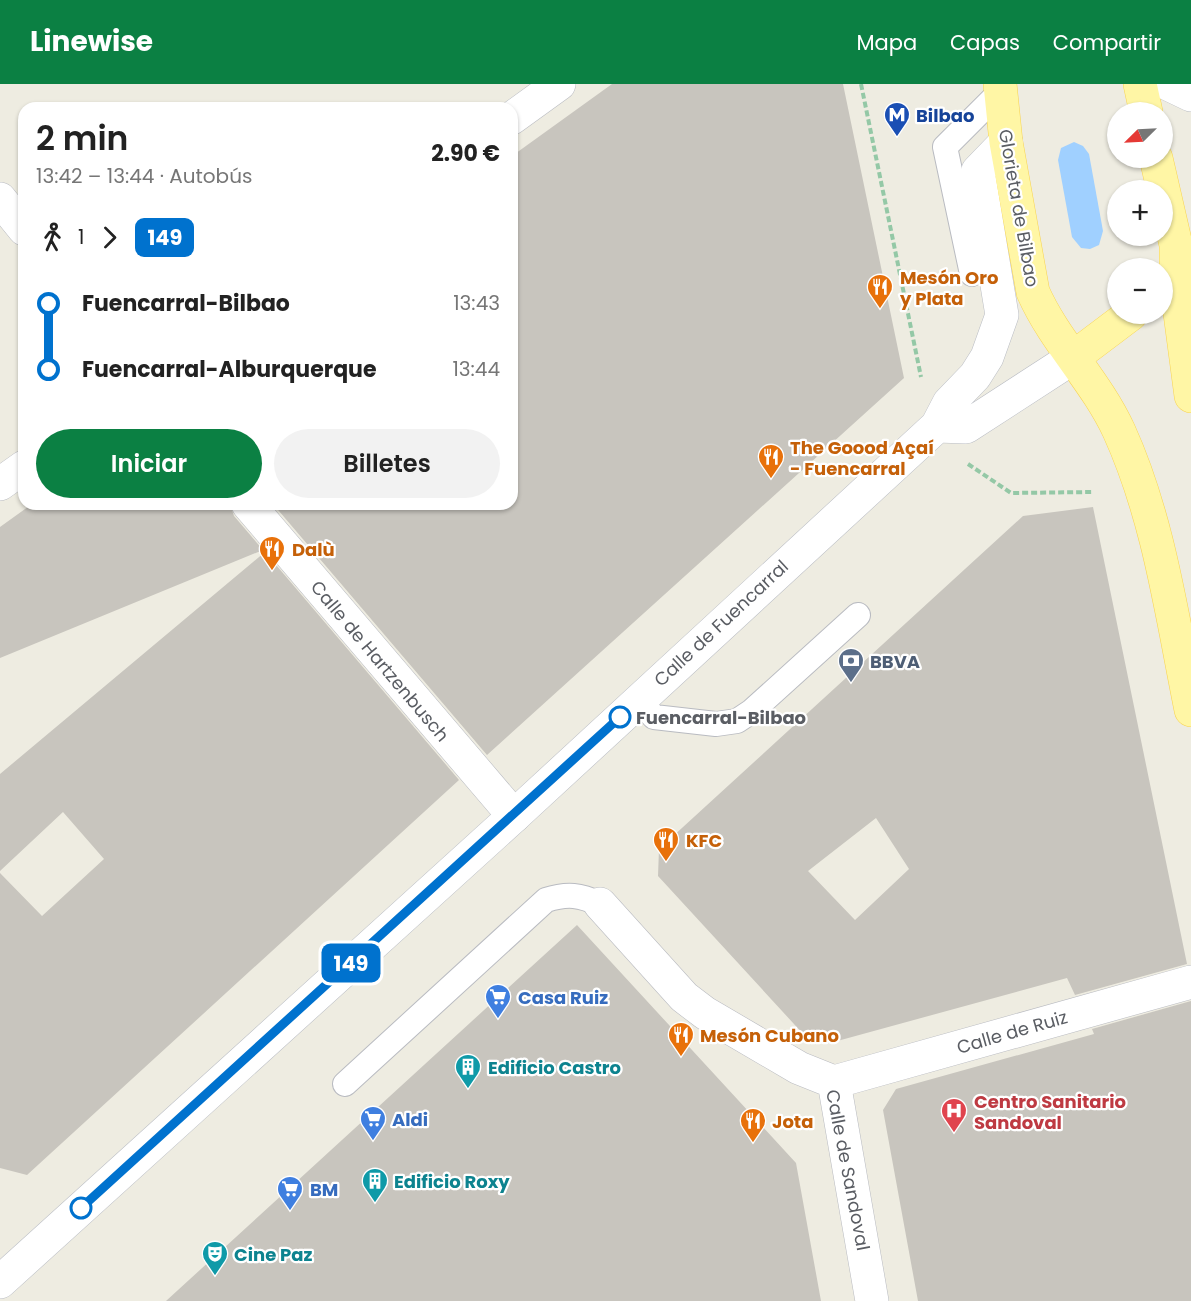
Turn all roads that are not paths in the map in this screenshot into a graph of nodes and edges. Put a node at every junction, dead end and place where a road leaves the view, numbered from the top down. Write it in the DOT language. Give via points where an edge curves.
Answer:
graph roads {
  1 [pos="559,84"];
  2 [pos="1140,84"];
  3 [pos="1000,89"];
  4 [pos="1144,102"];
  5 [pos="518,114"];
  6 [pos="1005,142"];
  7 [pos="1158,168"];
  8 [pos="0,200"];
  9 [pos="18,222"];
  10 [pos="972,274"];
  11 [pos="1176,282"];
  12 [pos="1118,324"];
  13 [pos="1074,357"];
  14 [pos="1191,396"];
  15 [pos="937,426"];
  16 [pos="18,471"];
  17 [pos="0,484"];
  18 [pos="253,510"];
  19 [pos="858,615"];
  20 [pos="639,700"];
  21 [pos="1191,710"];
  22 [pos="513,816"];
  23 [pos="600,904"];
  24 [pos="1191,982"];
  25 [pos="834,1082"];
  26 [pos="345,1084"];
  27 [pos="0,1282"];
  28 [pos="872,1301"];
  1 -- 5 [label="street"];
  2 -- 4 [label="main road"];
  3 -- 6 [label="main road, Glorieta de Bilbao"];
  3 -- 10 [label="lane" via="945,147"];
  6 -- 13 [label="main road, Glorieta de Bilbao" via="1033,292 1042,313"];
  6 -- 15 [label="street, Calle de Fuencarral" via="978,171 1002,315 987,357 949,403"];
  7 -- 11 [label="main road" via="1176,245"];
  8 -- 9 [label="street"];
  11 -- 14 [label="main road"];
  12 -- 13 [label="main road"];
  13 -- 15 [label="street" via="966,427"];
  13 -- 21 [label="main road, Glorieta de Bilbao" via="1119,431 1150,510"];
  15 -- 20 [label="street, Calle de Fuencarral"];
  16 -- 17 [label="street"];
  18 -- 22 [label="street, Calle de Hartzenbusch"];
  19 -- 20 [label="lane" via="737,721 716,724 654,717"];
  20 -- 22 [label="street, Calle de Fuencarral"];
  22 -- 27 [label="street, Calle de Fuencarral"];
  23 -- 25 [label="street, Calle de Sandoval" via="684,997 705,1013 799,1068"];
  23 -- 26 [label="lane" via="578,894 546,900"];
  24 -- 25 [label="street, Calle de Ruiz"];
  25 -- 28 [label="street, Calle de Sandoval"];
}
